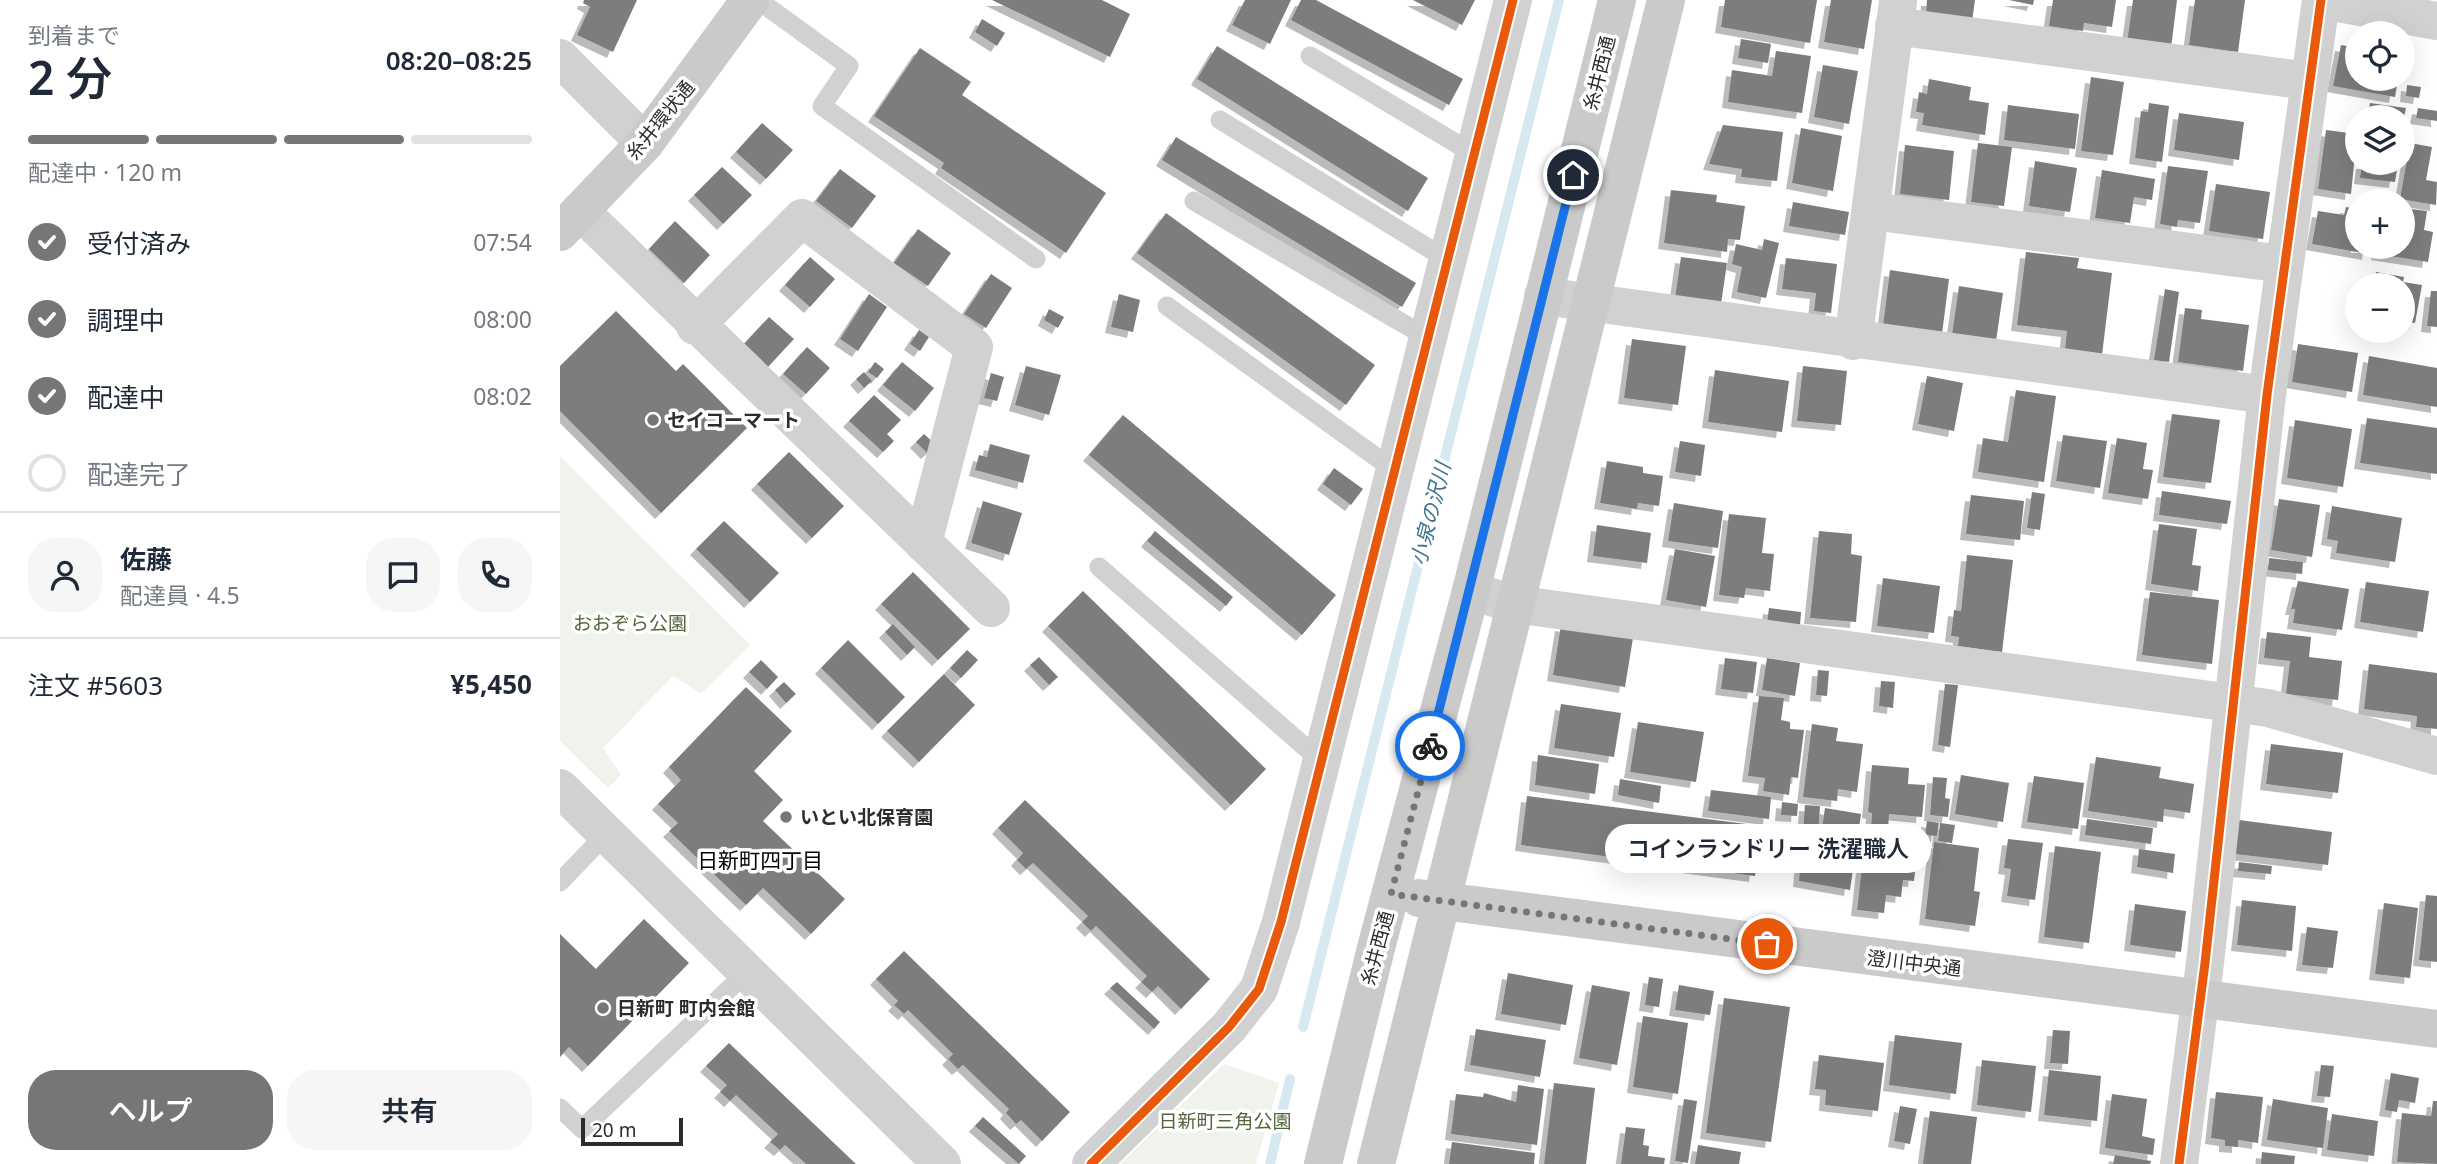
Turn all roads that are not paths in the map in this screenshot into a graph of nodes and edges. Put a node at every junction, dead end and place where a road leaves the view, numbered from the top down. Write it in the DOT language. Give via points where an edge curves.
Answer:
graph roads {
  1 [pos="750,0"];
  2 [pos="758,0"];
  3 [pos="1513,0"];
  4 [pos="1617,0"];
  5 [pos="1666,0"];
  6 [pos="2322,0"];
  7 [pos="1896,13"];
  8 [pos="2437,21"];
  9 [pos="1310,57"];
  10 [pos="560,58"];
  11 [pos="2309,81"];
  12 [pos="1220,120"];
  13 [pos="645,143"];
  14 [pos="1474,154"];
  15 [pos="1194,201"];
  16 [pos="1871,211"];
  17 [pos="570,221"];
  18 [pos="1036,258"];
  19 [pos="1448,260"];
  20 [pos="2284,264"];
  21 [pos="1543,296"];
  22 [pos="1589,305"];
  23 [pos="1167,306"];
  24 [pos="695,326"];
  25 [pos="1428,338"];
  26 [pos="1853,341"];
  27 [pos="2267,396"];
  28 [pos="1394,470"];
  29 [pos="923,543"];
  30 [pos="1100,567"];
  31 [pos="1471,591"];
  32 [pos="1514,604"];
  33 [pos="991,608"];
  34 [pos="2231,704"];
  35 [pos="2437,756"];
  36 [pos="1321,761"];
  37 [pos="560,788"];
  38 [pos="606,834"];
  39 [pos="560,882"];
  40 [pos="1391,894"];
  41 [pos="1442,901"];
  42 [pos="747,972"];
  43 [pos="2200,1000"];
  44 [pos="2437,1029"];
  45 [pos="560,1108"];
  46 [pos="942,1164"];
  47 [pos="1091,1164"];
  48 [pos="1322,1164"];
  49 [pos="1376,1164"];
  50 [pos="2179,1164"];
  1 -- 13 [label="street, 糸井環状通"];
  2 -- 18 [label="lane" via="849,66 822,106"];
  3 -- 14 [label="street"];
  4 -- 21 [label="street, 糸井西通"];
  5 -- 22 [label="street"];
  6 -- 8 [label="street"];
  6 -- 11 [label="street"];
  7 -- 11 [label="street"];
  7 -- 16 [label="street"];
  9 -- 14 [label="lane"];
  10 -- 13 [label="street"];
  11 -- 20 [label="street"];
  12 -- 19 [label="lane"];
  13 -- 17 [label="street, 糸井環状通"];
  14 -- 19 [label="street"];
  15 -- 25 [label="lane"];
  16 -- 20 [label="street"];
  16 -- 26 [label="street"];
  17 -- 24 [label="street"];
  19 -- 25 [label="street"];
  20 -- 27 [label="street"];
  21 -- 22 [label="street"];
  21 -- 31 [label="street, 糸井西通"];
  22 -- 26 [label="street"];
  22 -- 32 [label="street"];
  23 -- 28 [label="lane"];
  24 -- 29 [label="street"];
  24 -- 29 [label="street" via="803,218 974,347"];
  25 -- 28 [label="street"];
  26 -- 27 [label="street"];
  27 -- 34 [label="street"];
  28 -- 36 [label="street"];
  29 -- 33 [label="street"];
  30 -- 36 [label="lane"];
  31 -- 32 [label="street"];
  31 -- 40 [label="street, 糸井西通"];
  32 -- 34 [label="street"];
  32 -- 41 [label="street"];
  34 -- 35 [label="street" via="2268,708"];
  34 -- 43 [label="street"];
  36 -- 47 [label="street" via="1281,922 1259,989 1229,1027"];
  37 -- 38 [label="street"];
  38 -- 39 [label="lane"];
  38 -- 42 [label="street"];
  40 -- 41 [label="street, 澄川中央通"];
  40 -- 48 [label="street, 糸井西通"];
  41 -- 43 [label="street, 澄川中央通"];
  41 -- 49 [label="street"];
  42 -- 45 [label="lane" via="582,1129"];
  42 -- 46 [label="street"];
  43 -- 44 [label="street, 澄川中央通"];
  43 -- 50 [label="street"];
}
